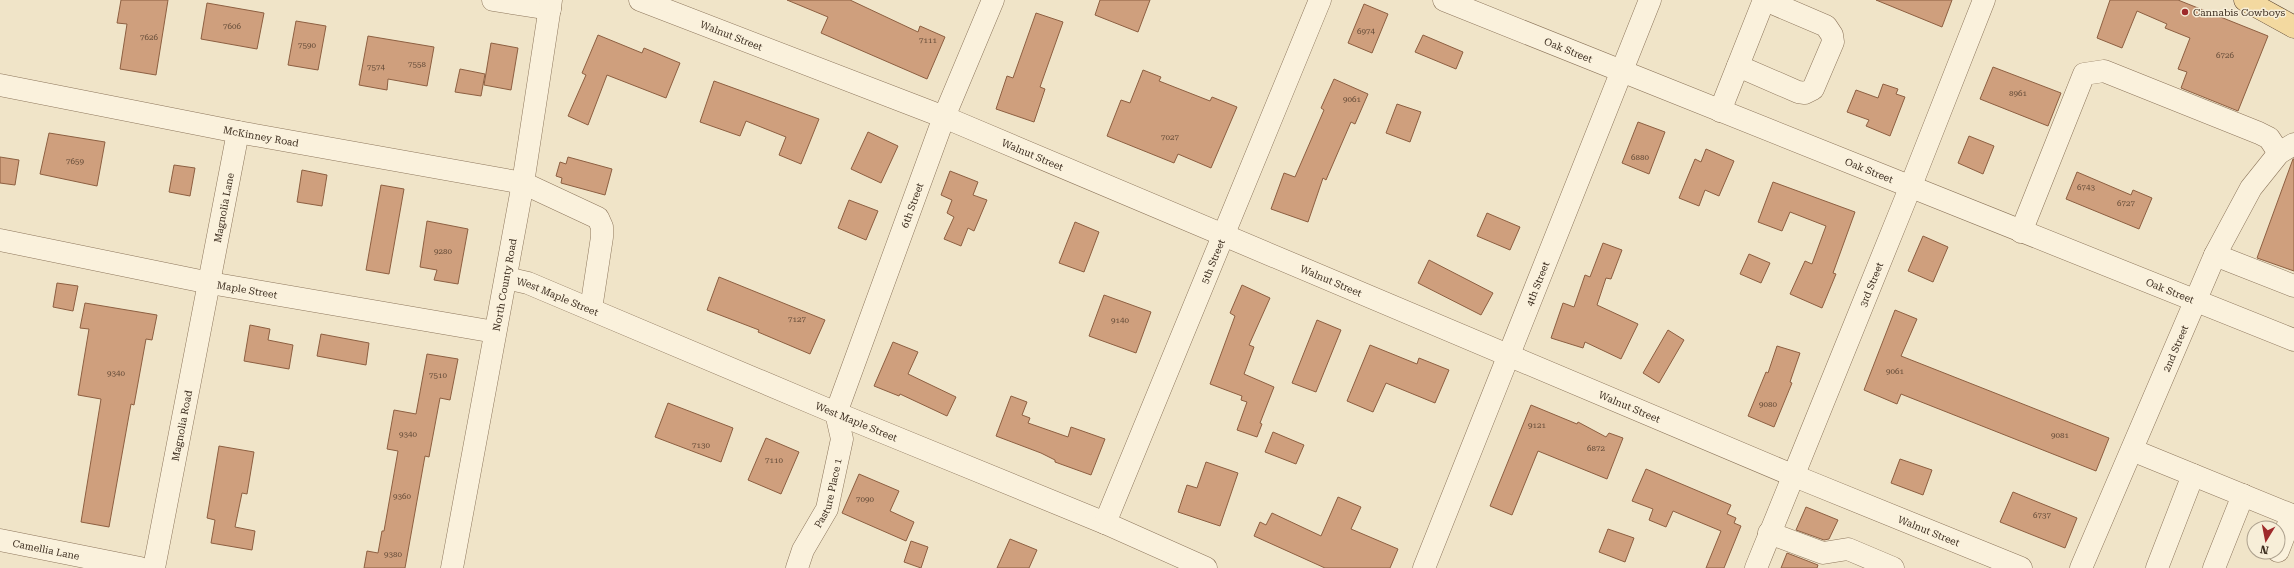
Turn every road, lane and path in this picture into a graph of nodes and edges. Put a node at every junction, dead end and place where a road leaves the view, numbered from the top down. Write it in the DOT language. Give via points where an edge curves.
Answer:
graph roads {
  1 [pos="493,0"];
  2 [pos="640,0"];
  3 [pos="993,0"];
  4 [pos="1320,0"];
  5 [pos="1444,0"];
  6 [pos="1650,0"];
  7 [pos="1765,0"];
  8 [pos="1984,0"];
  9 [pos="2246,0"];
  10 [pos="551,4"];
  11 [pos="2294,27"];
  12 [pos="1738,66"];
  13 [pos="1622,71"];
  14 [pos="0,86"];
  15 [pos="1720,111"];
  16 [pos="944,117"];
  17 [pos="238,132"];
  18 [pos="2286,149"];
  19 [pos="523,183"];
  20 [pos="1910,188"];
  21 [pos="2021,232"];
  22 [pos="1223,236"];
  23 [pos="0,240"];
  24 [pos="2215,256"];
  25 [pos="506,278"];
  26 [pos="210,283"];
  27 [pos="2294,286"];
  28 [pos="2196,300"];
  29 [pos="591,309"];
  30 [pos="495,332"];
  31 [pos="2294,340"];
  32 [pos="1508,354"];
  33 [pos="836,413"];
  34 [pos="2132,450"];
  35 [pos="1792,475"];
  36 [pos="2194,475"];
  37 [pos="2243,495"];
  38 [pos="2293,515"];
  39 [pos="1105,523"];
  40 [pos="2286,532"];
  41 [pos="1769,533"];
  42 [pos="0,540"];
  43 [pos="140,568"];
  44 [pos="154,568"];
  45 [pos="452,568"];
  46 [pos="797,568"];
  47 [pos="1204,568"];
  48 [pos="1424,568"];
  49 [pos="1756,568"];
  50 [pos="1893,568"];
  51 [pos="2021,568"];
  52 [pos="2081,568"];
  53 [pos="2157,568"];
  54 [pos="2214,568"];
  1 -- 10 [label="street"];
  2 -- 16 [label="street, Walnut Street"];
  3 -- 16 [label="street, 6th Street"];
  4 -- 22 [label="street, 5th Street"];
  5 -- 13 [label="street, Oak Street"];
  6 -- 13 [label="street, 4th Street"];
  7 -- 12 [label="street"];
  7 -- 12 [label="street" via="1826,26 1833,42 1813,89 1805,93"];
  8 -- 20 [label="street, 3rd Street"];
  9 -- 11 [label="main road"];
  10 -- 19 [label="street, North County Road"];
  12 -- 15 [label="street"];
  13 -- 15 [label="street, Oak Street"];
  13 -- 32 [label="street, 4th Street"];
  14 -- 17 [label="street, McKinney Road"];
  15 -- 20 [label="street, Oak Street"];
  16 -- 22 [label="street, Walnut Street"];
  16 -- 33 [label="street, 6th Street"];
  17 -- 19 [label="street, McKinney Road"];
  17 -- 26 [label="street, Magnolia Lane"];
  18 -- 21 [label="street" via="2259,133 2104,70 2084,74"];
  18 -- 24 [label="street, 2nd Street" via="2251,188"];
  19 -- 25 [label="street, North County Road"];
  19 -- 29 [label="street, McKinney Road" via="598,218 602,227 602,237"];
  20 -- 21 [label="street, Oak Street"];
  20 -- 35 [label="street, 3rd Street"];
  21 -- 28 [label="street, Oak Street"];
  22 -- 32 [label="street, Walnut Street"];
  22 -- 39 [label="street, 5th Street"];
  23 -- 26 [label="street, Maple Street"];
  24 -- 27 [label="street"];
  24 -- 28 [label="street, 2nd Street"];
  25 -- 29 [label="street, West Maple Street" via="528,283"];
  25 -- 30 [label="street, North County Road"];
  26 -- 30 [label="street, Maple Street"];
  26 -- 44 [label="street, Magnolia Road"];
  28 -- 31 [label="street, Oak Street"];
  28 -- 34 [label="street, 2nd Street"];
  29 -- 33 [label="street, West Maple Street"];
  30 -- 45 [label="street, North County Road"];
  32 -- 35 [label="street, Walnut Street"];
  32 -- 48 [label="street, 4th Street"];
  33 -- 39 [label="street, West Maple Street"];
  33 -- 46 [label="street, Pasture Place 1" via="842,439 828,509 803,550"];
  34 -- 36 [label="street"];
  34 -- 52 [label="street, 2nd Street"];
  35 -- 41 [label="street, 3rd Street"];
  35 -- 51 [label="street, Walnut Street"];
  36 -- 37 [label="street"];
  36 -- 53 [label="street"];
  37 -- 38 [label="street"];
  37 -- 54 [label="street"];
  38 -- 40 [label="street"];
  39 -- 47 [label="street, West Maple Street"];
  41 -- 49 [label="street, 3rd Street"];
  41 -- 50 [label="street" via="1823,553 1848,549"];
  42 -- 43 [label="street, Camellia Lane"];
}
